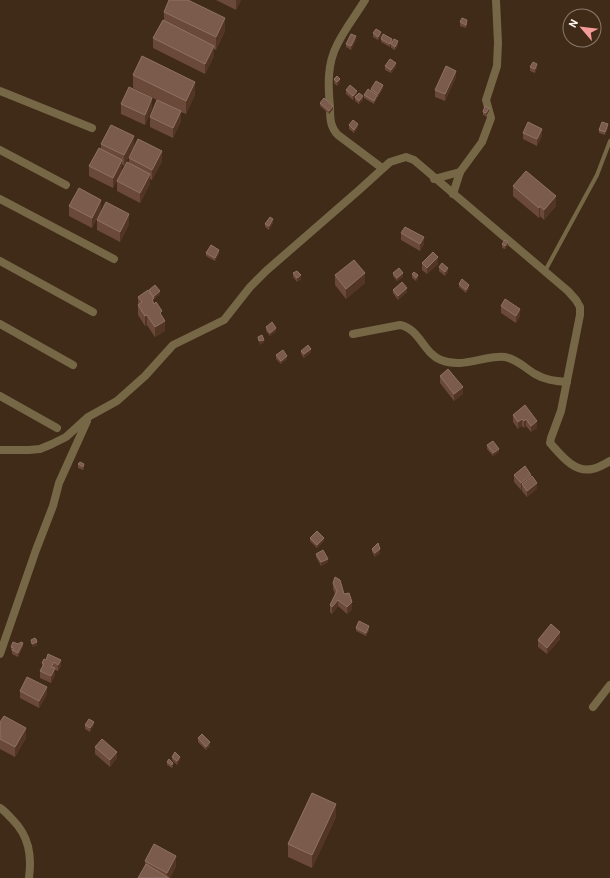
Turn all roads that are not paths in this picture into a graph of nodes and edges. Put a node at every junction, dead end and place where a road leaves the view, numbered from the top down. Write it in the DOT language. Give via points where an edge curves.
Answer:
graph roads {
  1 [pos="365,0"];
  2 [pos="496,0"];
  3 [pos="0,91"];
  4 [pos="92,128"];
  5 [pos="610,141"];
  6 [pos="0,150"];
  7 [pos="382,168"];
  8 [pos="460,172"];
  9 [pos="434,179"];
  10 [pos="66,185"];
  11 [pos="452,194"];
  12 [pos="0,199"];
  13 [pos="114,259"];
  14 [pos="0,262"];
  15 [pos="545,271"];
  16 [pos="93,312"];
  17 [pos="0,324"];
  18 [pos="353,334"];
  19 [pos="73,365"];
  20 [pos="567,382"];
  21 [pos="0,396"];
  22 [pos="88,417"];
  23 [pos="57,428"];
  24 [pos="0,450"];
  25 [pos="610,461"];
  26 [pos="0,654"];
  27 [pos="610,685"];
  28 [pos="593,707"];
  29 [pos="0,808"];
  30 [pos="29,878"];
  1 -- 7 [label="street" via="333,56 328,88 331,124 338,135"];
  2 -- 8 [label="street" via="497,66 486,100 491,118 482,142"];
  3 -- 4 [label="street"];
  5 -- 15 [label="lane" via="598,175"];
  6 -- 10 [label="street"];
  7 -- 9 [label="street" via="406,156"];
  7 -- 22 [label="street" via="266,271 224,320 172,345 145,376 117,401"];
  8 -- 9 [label="street"];
  8 -- 11 [label="street"];
  9 -- 11 [label="street"];
  11 -- 15 [label="street"];
  12 -- 13 [label="street"];
  14 -- 16 [label="street"];
  15 -- 20 [label="street" via="568,291 580,307"];
  17 -- 19 [label="street"];
  18 -- 20 [label="street" via="400,325 407,326 431,355 441,360 466,363 505,357 517,361 547,380"];
  20 -- 25 [label="street" via="550,444 568,462 585,470 594,469"];
  21 -- 23 [label="street"];
  22 -- 24 [label="street" via="66,437 40,449"];
  22 -- 26 [label="street" via="59,483"];
  27 -- 28 [label="street"];
  29 -- 30 [label="street" via="25,836 31,862"];
}
